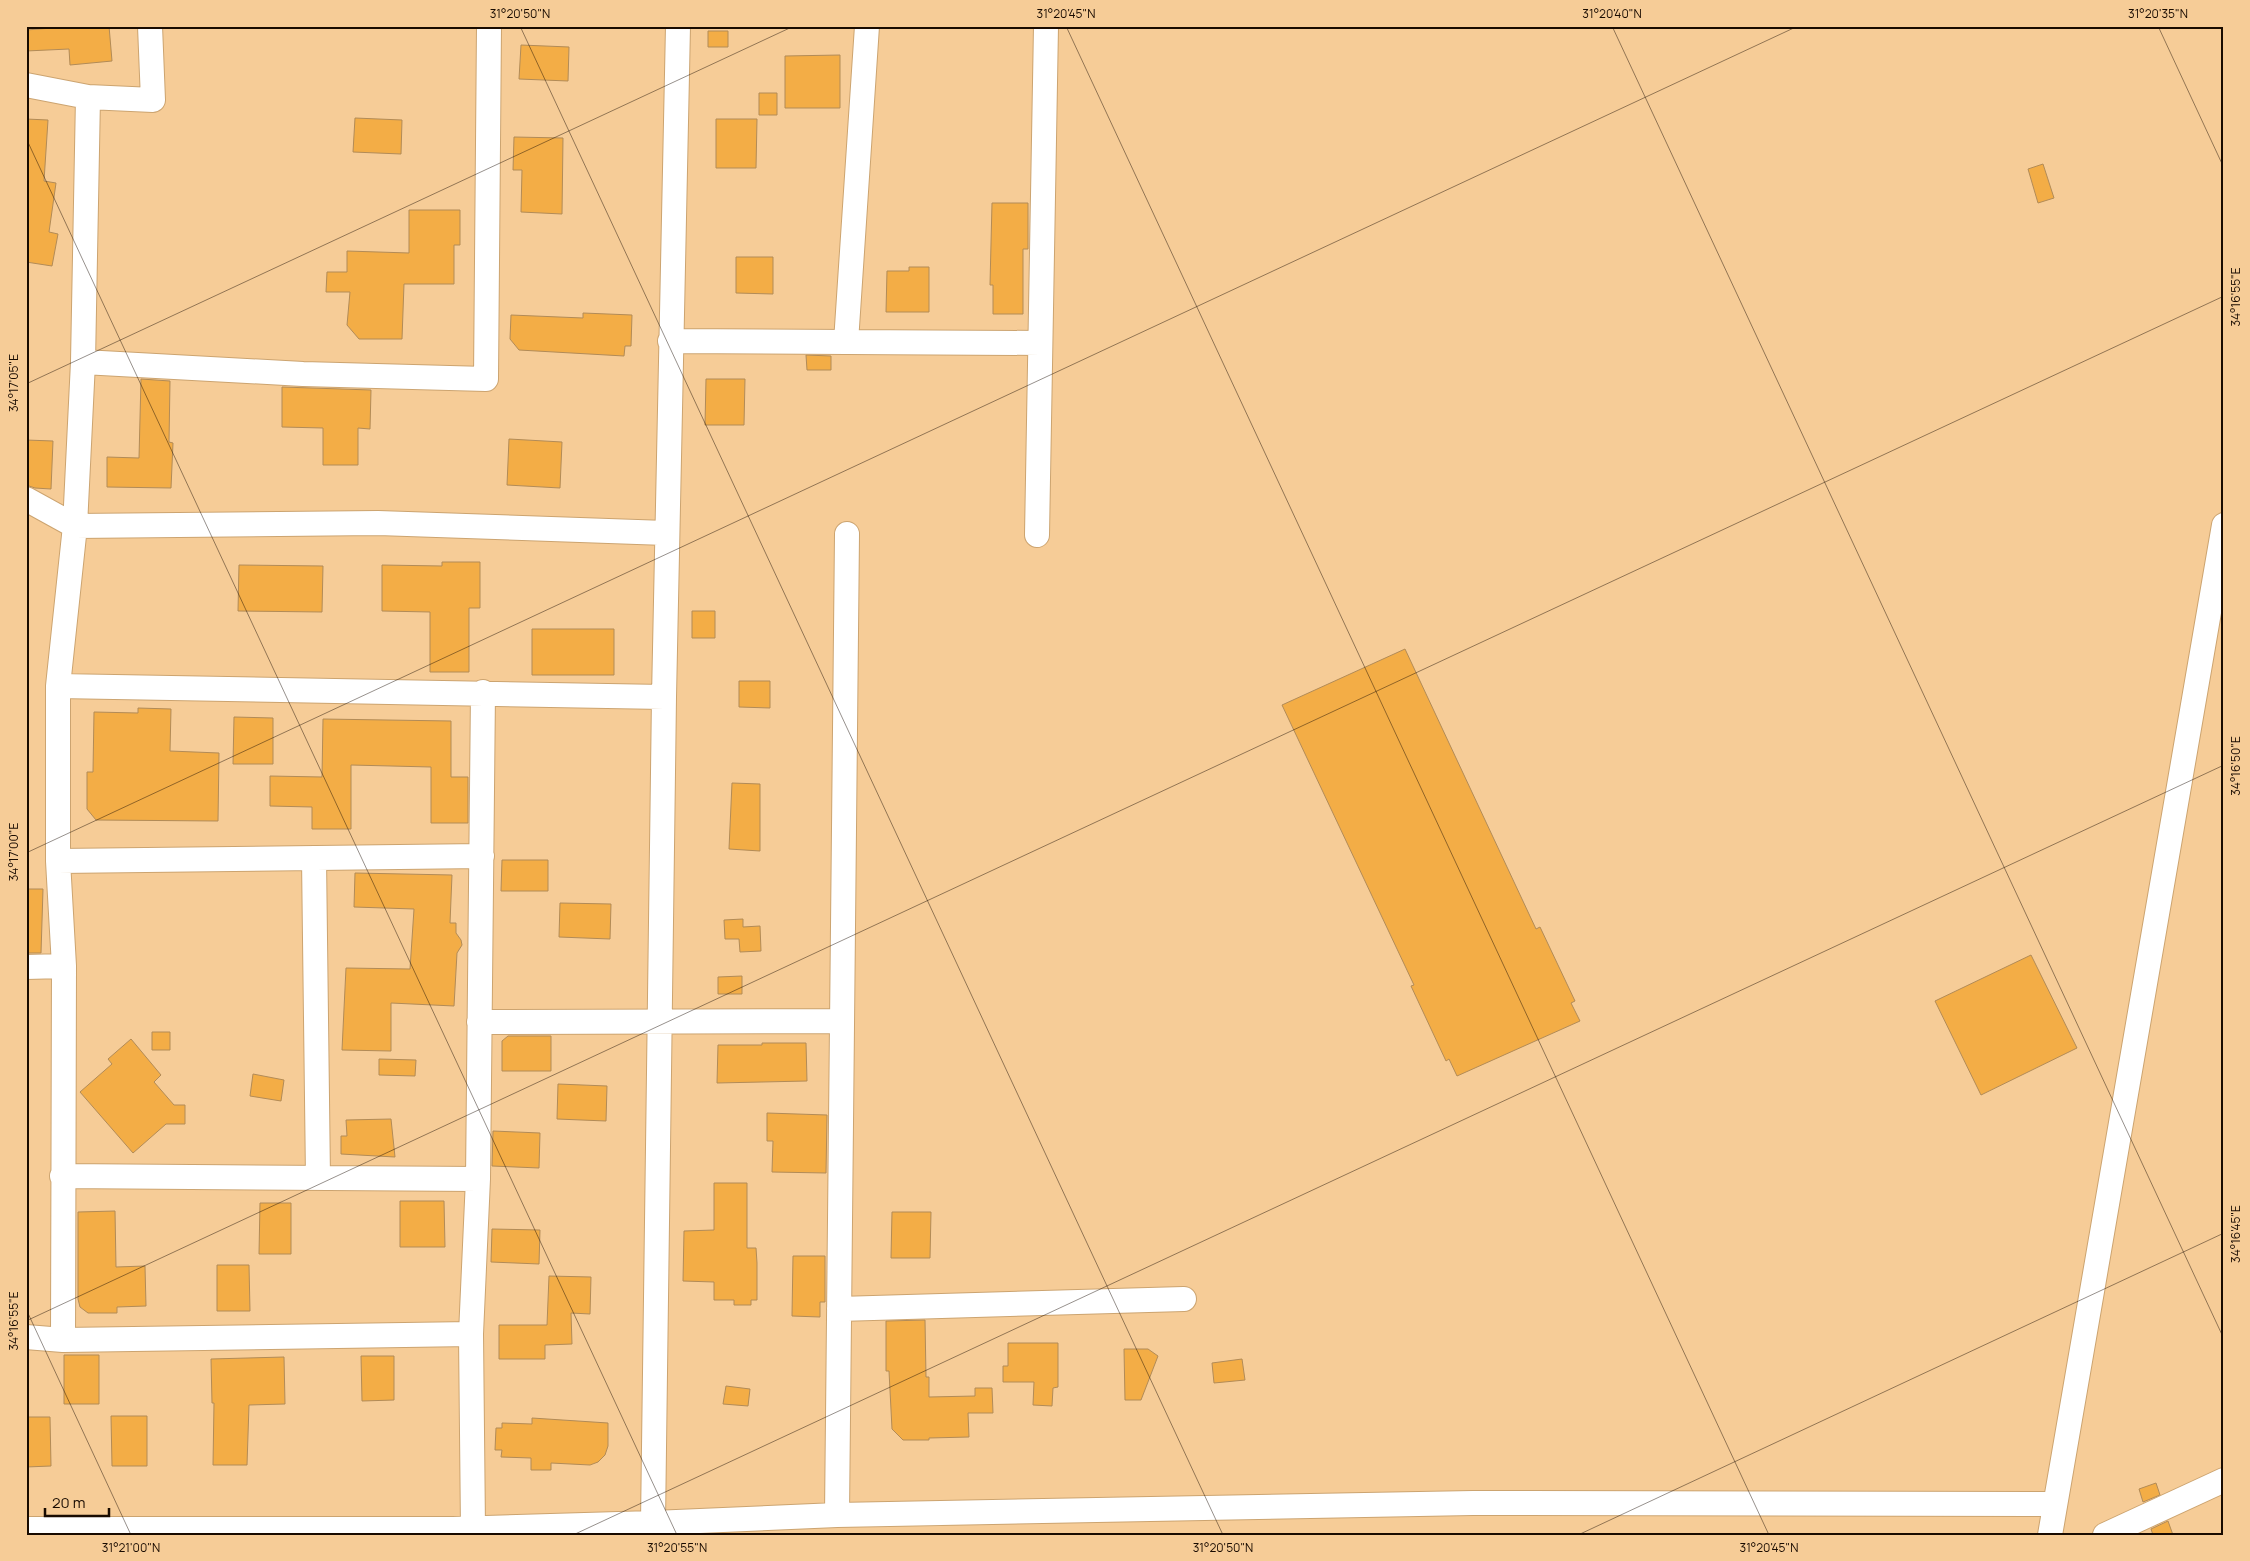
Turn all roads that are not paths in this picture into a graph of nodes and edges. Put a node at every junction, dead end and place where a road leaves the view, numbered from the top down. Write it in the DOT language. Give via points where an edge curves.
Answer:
graph roads {
  1 [pos="150,26"];
  2 [pos="489,26"];
  3 [pos="678,26"];
  4 [pos="866,26"];
  5 [pos="1046,26"];
  6 [pos="26,86"];
  7 [pos="88,97"];
  8 [pos="670,341"];
  9 [pos="846,342"];
  10 [pos="1040,343"];
  11 [pos="83,362"];
  12 [pos="26,499"];
  13 [pos="2224,525"];
  14 [pos="75,526"];
  15 [pos="666,533"];
  16 [pos="847,534"];
  17 [pos="1037,535"];
  18 [pos="58,686"];
  19 [pos="483,692"];
  20 [pos="664,697"];
  21 [pos="482,856"];
  22 [pos="314,858"];
  23 [pos="58,861"];
  24 [pos="64,966"];
  25 [pos="26,967"];
  26 [pos="842,1021"];
  27 [pos="479,1022"];
  28 [pos="659,1022"];
  29 [pos="62,1176"];
  30 [pos="318,1178"];
  31 [pos="478,1179"];
  32 [pos="1184,1299"];
  33 [pos="839,1309"];
  34 [pos="471,1334"];
  35 [pos="26,1337"];
  36 [pos="63,1340"];
  37 [pos="2224,1480"];
  38 [pos="2054,1504"];
  39 [pos="837,1516"];
  40 [pos="653,1523"];
  41 [pos="26,1529"];
  42 [pos="473,1529"];
  43 [pos="2050,1535"];
  44 [pos="2105,1535"];
  1 -- 7 [label="street" via="153,100"];
  2 -- 11 [label="street" via="486,379 303,374"];
  3 -- 8 [label="street"];
  4 -- 9 [label="street"];
  5 -- 10 [label="street"];
  6 -- 7 [label="street"];
  7 -- 11 [label="street"];
  8 -- 9 [label="street"];
  8 -- 15 [label="street"];
  9 -- 10 [label="street"];
  10 -- 17 [label="street"];
  11 -- 14 [label="street"];
  12 -- 14 [label="street"];
  13 -- 38 [label="street"];
  14 -- 15 [label="street" via="378,523"];
  14 -- 18 [label="street"];
  15 -- 20 [label="street"];
  16 -- 26 [label="street"];
  18 -- 19 [label="street"];
  18 -- 23 [label="street"];
  19 -- 20 [label="street"];
  19 -- 21 [label="street"];
  20 -- 28 [label="street"];
  21 -- 22 [label="street"];
  21 -- 27 [label="street"];
  22 -- 23 [label="street"];
  22 -- 30 [label="street"];
  23 -- 24 [label="street"];
  24 -- 25 [label="street"];
  24 -- 29 [label="street"];
  26 -- 28 [label="street"];
  26 -- 33 [label="street"];
  27 -- 28 [label="street"];
  27 -- 31 [label="street"];
  28 -- 40 [label="street"];
  29 -- 30 [label="street"];
  29 -- 36 [label="street"];
  30 -- 31 [label="street"];
  31 -- 34 [label="street"];
  32 -- 33 [label="street"];
  33 -- 39 [label="street"];
  34 -- 36 [label="street"];
  34 -- 42 [label="street"];
  35 -- 36 [label="street"];
  37 -- 44 [label="street"];
  38 -- 39 [label="street" via="1473,1503"];
  38 -- 43 [label="street"];
  39 -- 40 [label="street"];
  40 -- 42 [label="street"];
  41 -- 42 [label="street"];
}
